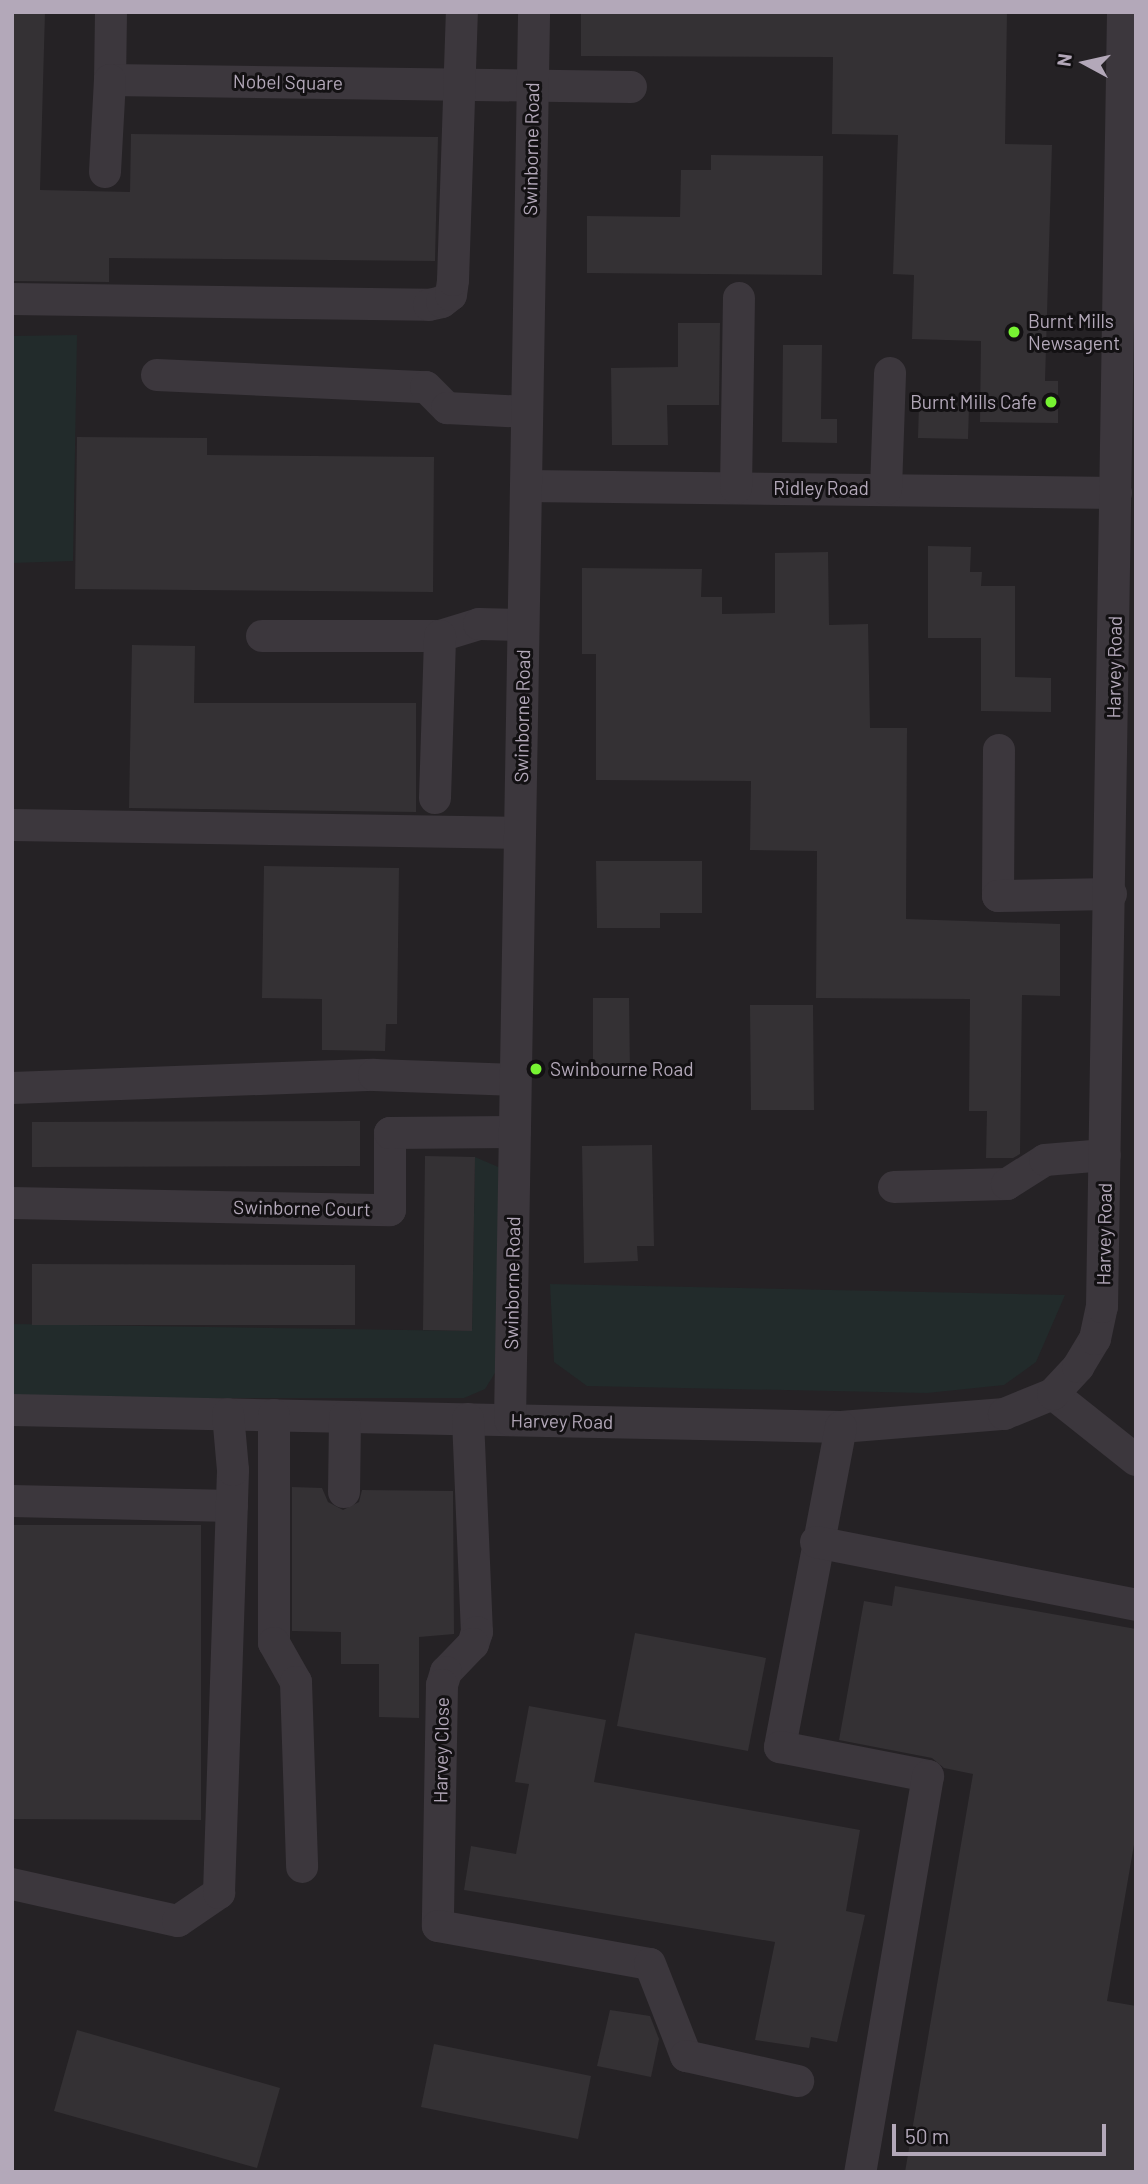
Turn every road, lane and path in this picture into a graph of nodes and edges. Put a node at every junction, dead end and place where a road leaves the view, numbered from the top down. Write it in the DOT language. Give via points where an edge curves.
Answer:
graph roads {
  1 [pos="111,12"];
  2 [pos="462,12"];
  3 [pos="534,12"];
  4 [pos="1124,12"];
  5 [pos="1130,54"];
  6 [pos="110,80"];
  7 [pos="461,85"];
  8 [pos="533,86"];
  9 [pos="631,87"];
  10 [pos="106,172"];
  11 [pos="739,298"];
  12 [pos="12,299"];
  13 [pos="890,373"];
  14 [pos="157,375"];
  15 [pos="1127,386"];
  16 [pos="527,412"];
  17 [pos="526,486"];
  18 [pos="736,488"];
  19 [pos="886,489"];
  20 [pos="1116,493"];
  21 [pos="1126,580"];
  22 [pos="523,625"];
  23 [pos="262,636"];
  24 [pos="440,636"];
  25 [pos="999,750"];
  26 [pos="435,798"];
  27 [pos="12,825"];
  28 [pos="520,833"];
  29 [pos="1111,894"];
  30 [pos="515,1080"];
  31 [pos="12,1088"];
  32 [pos="515,1132"];
  33 [pos="1105,1155"];
  34 [pos="894,1187"];
  35 [pos="12,1203"];
  36 [pos="1054,1394"];
  37 [pos="12,1410"];
  38 [pos="228,1414"];
  39 [pos="274,1415"];
  40 [pos="345,1417"];
  41 [pos="468,1419"];
  42 [pos="510,1420"];
  43 [pos="841,1427"];
  44 [pos="1136,1460"];
  45 [pos="344,1492"];
  46 [pos="12,1501"];
  47 [pos="232,1506"];
  48 [pos="816,1542"];
  49 [pos="1136,1605"];
  50 [pos="302,1867"];
  51 [pos="12,1884"];
  52 [pos="798,2081"];
  53 [pos="860,2172"];
  1 -- 6 [label="street"];
  2 -- 7 [label="street"];
  3 -- 8 [label="street, Swinborne Road"];
  4 -- 5 [label="street, Harvey Road"];
  5 -- 15 [label="street, Harvey Road"];
  6 -- 7 [label="street, Nobel Square"];
  6 -- 10 [label="street"];
  7 -- 8 [label="street, Nobel Square"];
  7 -- 12 [label="street" via="453,280 451,295 442,302"];
  8 -- 9 [label="street, Nobel Square"];
  8 -- 16 [label="street, Swinborne Road"];
  11 -- 18 [label="street"];
  13 -- 19 [label="street"];
  14 -- 16 [label="street" via="426,387 447,408"];
  15 -- 20 [label="street, Harvey Road"];
  16 -- 17 [label="street, Swinborne Road"];
  17 -- 18 [label="street, Ridley Road"];
  17 -- 22 [label="street, Swinborne Road"];
  18 -- 19 [label="street, Ridley Road"];
  19 -- 20 [label="street, Ridley Road"];
  20 -- 21 [label="street, Harvey Road"];
  21 -- 29 [label="street, Harvey Road"];
  22 -- 24 [label="street" via="478,624"];
  22 -- 28 [label="street, Swinborne Road"];
  23 -- 24 [label="street"];
  24 -- 26 [label="street"];
  25 -- 29 [label="street" via="998,896"];
  27 -- 28 [label="street"];
  28 -- 30 [label="street, Swinborne Road"];
  29 -- 33 [label="street, Harvey Road"];
  30 -- 31 [label="street" via="374,1075"];
  30 -- 32 [label="street, Swinborne Road"];
  32 -- 35 [label="street, Swinborne Court" via="390,1133 390,1210"];
  32 -- 42 [label="street, Swinborne Road"];
  33 -- 34 [label="street" via="1045,1160 1007,1184"];
  33 -- 36 [label="street, Harvey Road" via="1102,1307 1095,1339"];
  36 -- 43 [label="street, Harvey Road" via="1004,1414"];
  36 -- 44 [label="street"];
  37 -- 38 [label="street, Harvey Road"];
  38 -- 39 [label="street, Harvey Road"];
  38 -- 47 [label="street"];
  39 -- 40 [label="street, Harvey Road"];
  39 -- 50 [label="street" via="274,1643 296,1682"];
  40 -- 41 [label="street, Harvey Road"];
  40 -- 45 [label="street"];
  41 -- 42 [label="street, Harvey Road"];
  41 -- 52 [label="street, Harvey Close" via="477,1632 473,1644 446,1672 442,1685 438,1926 650,1964 687,2056"];
  42 -- 43 [label="street, Harvey Road"];
  43 -- 48 [label="street"];
  46 -- 47 [label="street"];
  47 -- 51 [label="street" via="219,1893 178,1921"];
  48 -- 49 [label="street"];
  48 -- 53 [label="street" via="780,1747 928,1776"];
}
